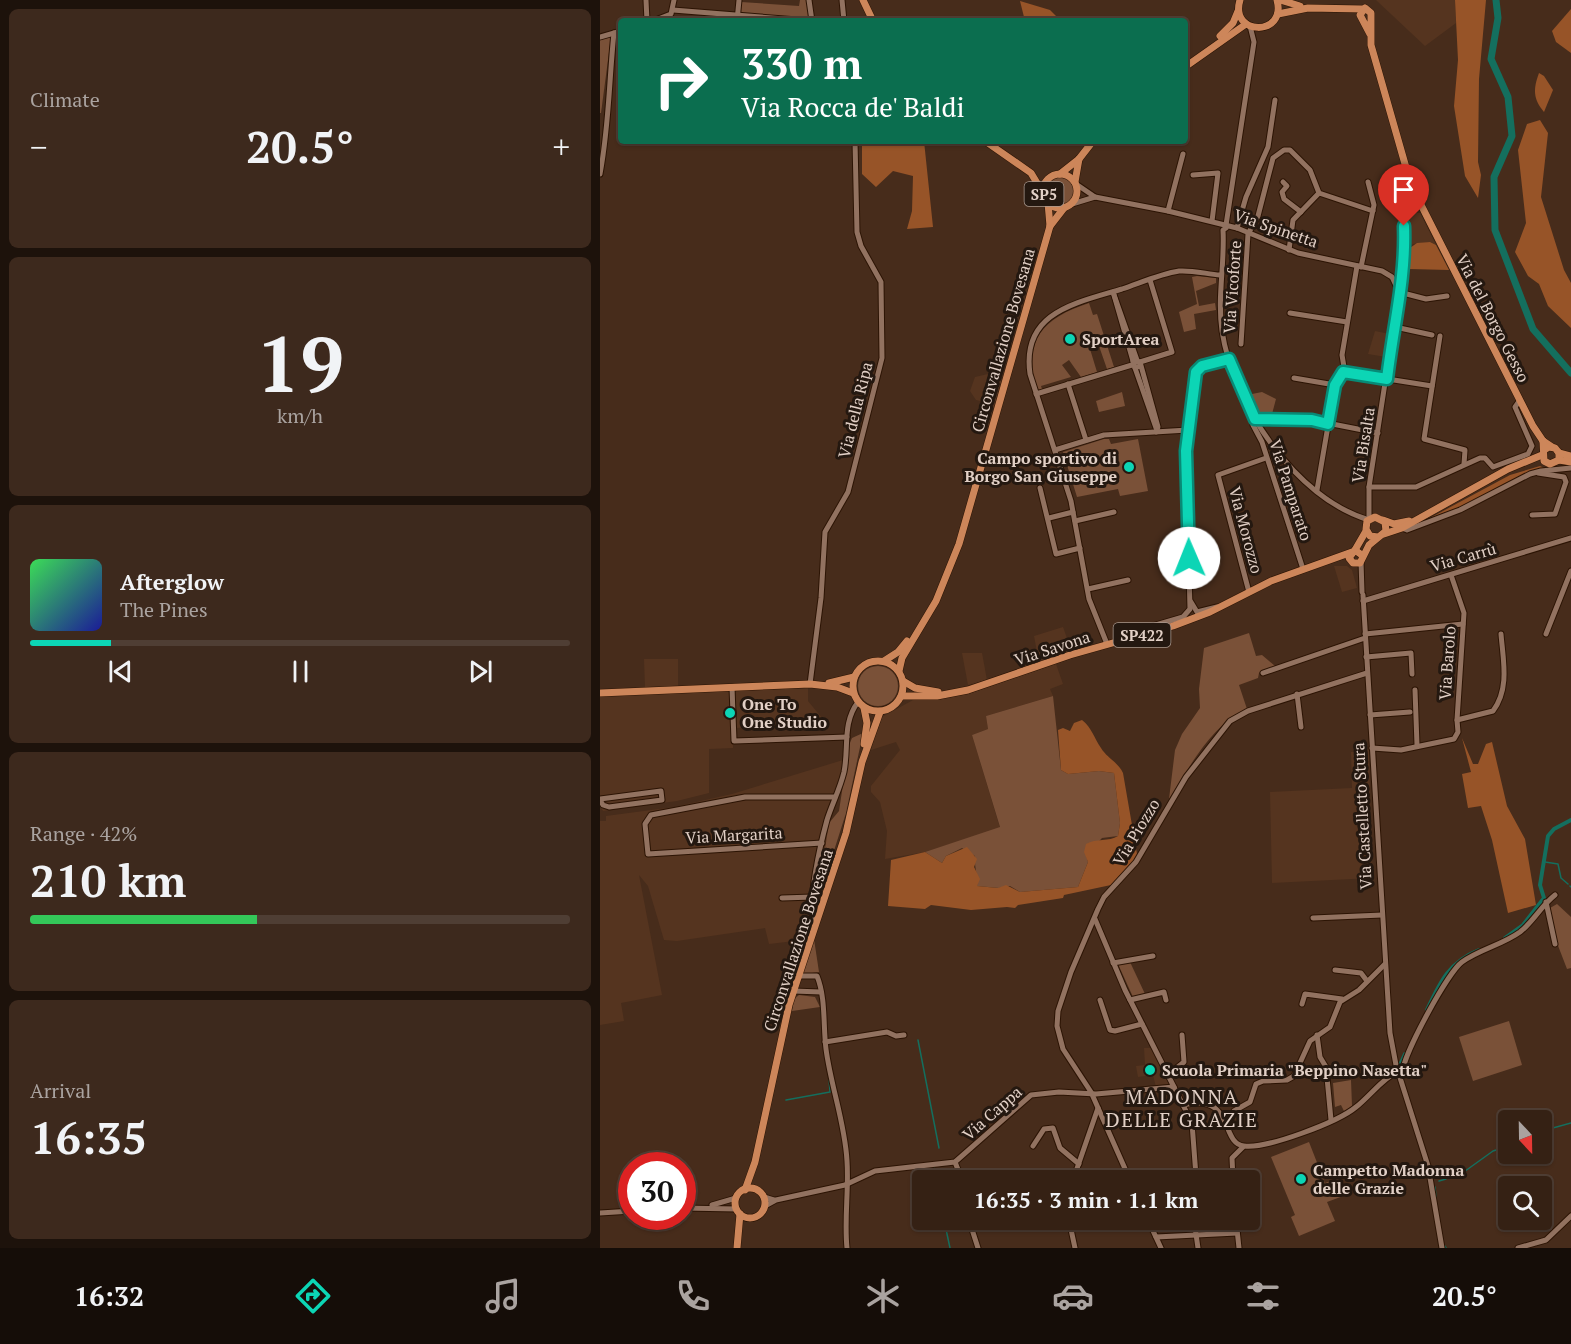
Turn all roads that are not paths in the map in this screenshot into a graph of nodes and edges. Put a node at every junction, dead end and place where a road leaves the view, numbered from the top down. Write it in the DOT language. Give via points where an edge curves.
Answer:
graph roads {
  1 [pos="646,0"];
  2 [pos="674,0"];
  3 [pos="739,0"];
  4 [pos="809,0"];
  5 [pos="842,0"];
  6 [pos="863,0"];
  7 [pos="1240,0"];
  8 [pos="1279,0"];
  9 [pos="1308,8"];
  10 [pos="673,10"];
  11 [pos="1238,11"];
  12 [pos="1278,14"];
  13 [pos="646,18"];
  14 [pos="662,18"];
  15 [pos="737,18"];
  16 [pos="811,18"];
  17 [pos="844,18"];
  18 [pos="872,18"];
  19 [pos="1248,25"];
  20 [pos="1264,27"];
  21 [pos="618,32"];
  22 [pos="614,33"];
  23 [pos="600,37"];
  24 [pos="1254,42"];
  25 [pos="1206,50"];
  26 [pos="1188,65"];
  27 [pos="1275,100"];
  28 [pos="855,144"];
  29 [pos="989,144"];
  30 [pos="1091,144"];
  31 [pos="1183,154"];
  32 [pos="1079,159"];
  33 [pos="1031,173"];
  34 [pos="600,174"];
  35 [pos="1056,175"];
  36 [pos="1193,175"];
  37 [pos="1283,182"];
  38 [pos="1368,182"];
  39 [pos="1075,183"];
  40 [pos="1043,193"];
  41 [pos="1319,193"];
  42 [pos="1412,195"];
  43 [pos="1095,197"];
  44 [pos="1048,203"];
  45 [pos="1068,206"];
  46 [pos="1404,206"];
  47 [pos="1168,211"];
  48 [pos="1373,211"];
  49 [pos="1301,212"];
  50 [pos="1212,221"];
  51 [pos="1226,225"];
  52 [pos="1050,226"];
  53 [pos="1237,228"];
  54 [pos="1250,233"];
  55 [pos="1289,250"];
  56 [pos="1359,266"];
  57 [pos="1220,275"];
  58 [pos="1150,280"];
  59 [pos="1399,292"];
  60 [pos="1114,293"];
  61 [pos="1447,296"];
  62 [pos="1290,313"];
  63 [pos="1347,322"];
  64 [pos="1395,327"];
  65 [pos="1432,335"];
  66 [pos="1440,336"];
  67 [pos="1241,344"];
  68 [pos="1229,359"];
  69 [pos="1136,364"];
  70 [pos="1343,372"];
  71 [pos="1294,378"];
  72 [pos="1387,379"];
  73 [pos="1068,384"];
  74 [pos="1335,385"];
  75 [pos="1432,386"];
  76 [pos="1036,394"];
  77 [pos="1520,400"];
  78 [pos="1256,420"];
  79 [pos="1328,424"];
  80 [pos="1156,430"];
  81 [pos="1188,430"];
  82 [pos="1378,434"];
  83 [pos="1086,440"];
  84 [pos="1543,441"];
  85 [pos="1552,447"];
  86 [pos="1056,452"];
  87 [pos="1543,456"];
  88 [pos="1559,456"];
  89 [pos="1571,456"];
  90 [pos="1266,458"];
  91 [pos="1571,462"];
  92 [pos="1464,464"];
  93 [pos="1571,468"];
  94 [pos="1538,473"];
  95 [pos="1369,487"];
  96 [pos="1040,488"];
  97 [pos="1317,490"];
  98 [pos="1371,510"];
  99 [pos="1073,512"];
  100 [pos="1114,512"];
  101 [pos="1532,515"];
  102 [pos="1359,517"];
  103 [pos="1049,518"];
  104 [pos="1381,518"];
  105 [pos="1369,519"];
  106 [pos="1414,520"];
  107 [pos="1075,521"];
  108 [pos="1402,528"];
  109 [pos="1366,530"];
  110 [pos="1381,536"];
  111 [pos="1571,538"];
  112 [pos="1080,548"];
  113 [pos="1353,551"];
  114 [pos="1362,559"];
  115 [pos="1325,561"];
  116 [pos="1352,563"];
  117 [pos="1303,569"];
  118 [pos="1571,571"];
  119 [pos="1360,574"];
  120 [pos="1451,575"];
  121 [pos="1128,580"];
  122 [pos="1088,589"];
  123 [pos="1249,592"];
  124 [pos="1363,596"];
  125 [pos="1191,601"];
  126 [pos="1220,608"];
  127 [pos="1464,624"];
  128 [pos="918,627"];
  129 [pos="1501,634"];
  130 [pos="1546,634"];
  131 [pos="1140,635"];
  132 [pos="1365,636"];
  133 [pos="1107,644"];
  134 [pos="1366,657"];
  135 [pos="884,661"];
  136 [pos="899,672"];
  137 [pos="1263,673"];
  138 [pos="1367,673"];
  139 [pos="1412,674"];
  140 [pos="854,677"];
  141 [pos="903,681"];
  142 [pos="814,684"];
  143 [pos="732,687"];
  144 [pos="1415,690"];
  145 [pos="600,693"];
  146 [pos="854,693"];
  147 [pos="953,693"];
  148 [pos="1298,694"];
  149 [pos="902,696"];
  150 [pos="858,702"];
  151 [pos="864,708"];
  152 [pos="880,712"];
  153 [pos="1410,712"];
  154 [pos="1370,715"];
  155 [pos="1457,720"];
  156 [pos="1301,727"];
  157 [pos="847,736"];
  158 [pos="867,739"];
  159 [pos="1417,745"];
  160 [pos="1372,748"];
  161 [pos="835,797"];
  162 [pos="600,799"];
  163 [pos="822,843"];
  164 [pos="1555,895"];
  165 [pos="813,897"];
  166 [pos="782,898"];
  167 [pos="1546,903"];
  168 [pos="1382,915"];
  169 [pos="1313,918"];
  170 [pos="1093,920"];
  171 [pos="815,924"];
  172 [pos="1087,934"];
  173 [pos="1102,936"];
  174 [pos="1555,944"];
  175 [pos="1153,956"];
  176 [pos="1113,963"];
  177 [pos="1385,964"];
  178 [pos="1335,970"];
  179 [pos="798,976"];
  180 [pos="1367,981"];
  181 [pos="793,991"];
  182 [pos="821,992"];
  183 [pos="1343,999"];
  184 [pos="1100,1000"];
  185 [pos="1130,1000"];
  186 [pos="1166,1000"];
  187 [pos="1302,1004"];
  188 [pos="1142,1024"];
  189 [pos="904,1035"];
  190 [pos="1182,1035"];
  191 [pos="1317,1035"];
  192 [pos="825,1042"];
  193 [pos="1401,1071"];
  194 [pos="1169,1074"];
  195 [pos="1174,1087"];
  196 [pos="1091,1092"];
  197 [pos="1184,1105"];
  198 [pos="1098,1108"];
  199 [pos="1331,1120"];
  200 [pos="1094,1122"];
  201 [pos="1104,1122"];
  202 [pos="1228,1126"];
  203 [pos="1033,1146"];
  204 [pos="1243,1147"];
  205 [pos="755,1162"];
  206 [pos="955,1162"];
  207 [pos="1079,1164"];
  208 [pos="958,1170"];
  209 [pos="1077,1170"];
  210 [pos="1126,1170"];
  211 [pos="1196,1170"];
  212 [pos="1233,1170"];
  213 [pos="845,1185"];
  214 [pos="745,1190"];
  215 [pos="757,1190"];
  216 [pos="764,1197"];
  217 [pos="736,1198"];
  218 [pos="776,1200"];
  219 [pos="765,1206"];
  220 [pos="696,1207"];
  221 [pos="705,1207"];
  222 [pos="618,1212"];
  223 [pos="739,1212"];
  224 [pos="600,1213"];
  225 [pos="1571,1216"];
  226 [pos="752,1218"];
  227 [pos="972,1230"];
  228 [pos="1071,1230"];
  229 [pos="1153,1230"];
  230 [pos="1197,1230"];
  231 [pos="1237,1230"];
  232 [pos="1237,1233"];
  233 [pos="1198,1235"];
  234 [pos="739,1237"];
  235 [pos="1156,1237"];
  236 [pos="1546,1240"];
  237 [pos="737,1248"];
  238 [pos="847,1248"];
  239 [pos="978,1248"];
  240 [pos="1075,1248"];
  241 [pos="1161,1248"];
  242 [pos="1198,1248"];
  243 [pos="1239,1248"];
  244 [pos="1442,1248"];
  245 [pos="1518,1248"];
  246 [pos="1547,1248"];
  1 -- 13 [label="street"];
  2 -- 10 [label="street"];
  3 -- 15 [label="street"];
  4 -- 16 [label="street"];
  5 -- 17 [label="street"];
  6 -- 18 [label="main road"];
  7 -- 11 [label="main road"];
  8 -- 9 [label="main road"];
  8 -- 12 [label="main road"];
  9 -- 12 [label="main road"];
  9 -- 42 [label="main road, Via del Borgo Gesso" via="1349,9 1364,15"];
  10 -- 14 [label="street"];
  10 -- 15 [label="street"];
  11 -- 19 [label="main road"];
  11 -- 25 [label="main road" via="1233,23"];
  12 -- 20 [label="main road"];
  19 -- 20 [label="main road"];
  19 -- 24 [label="street"];
  19 -- 25 [label="main road"];
  20 -- 24 [label="street"];
  21 -- 22 [label="street"];
  22 -- 23 [label="street"];
  22 -- 34 [label="street" via="608,134"];
  24 -- 51 [label="street"];
  25 -- 26 [label="main road"];
  27 -- 53 [label="street" via="1268,147"];
  28 -- 142 [label="street, Via della Ripa" via="857,232 881,282 882,358 848,492 825,532"];
  29 -- 33 [label="main road"];
  30 -- 32 [label="main road"];
  31 -- 47 [label="street"];
  32 -- 35 [label="main road"];
  32 -- 39 [label="main road"];
  33 -- 35 [label="main road"];
  33 -- 40 [label="main road"];
  35 -- 39 [label="main road, SP5"];
  35 -- 40 [label="main road, SP5" via="1046,181"];
  36 -- 50 [label="street" via="1218,173"];
  37 -- 49 [label="street" via="1287,186 1282,192 1284,199"];
  38 -- 48 [label="street"];
  39 -- 43 [label="street, Via Spinetta"];
  39 -- 45 [label="main road, SP5" via="1077,197"];
  40 -- 44 [label="main road, SP5"];
  41 -- 48 [label="street"];
  41 -- 49 [label="street"];
  41 -- 54 [label="street, Via Vicoforte" via="1305,164 1290,150 1284,150 1272,161"];
  42 -- 46 [label="street"];
  42 -- 46 [label="street, Via Bisalta" via="1403,198"];
  42 -- 77 [label="main road, Via del Borgo Gesso"];
  43 -- 45 [label="street, Via Spinetta"];
  43 -- 47 [label="street, Via Spinetta"];
  44 -- 45 [label="main road, SP5"];
  44 -- 52 [label="main road, Circonvallazione Bovesana"];
  45 -- 52 [label="main road, Circonvallazione Bovesana"];
  46 -- 59 [label="street, Via Bisalta" via="1405,273"];
  47 -- 50 [label="street, Via Spinetta"];
  48 -- 56 [label="street"];
  49 -- 55 [label="street" via="1293,220"];
  50 -- 51 [label="street, Via Spinetta"];
  51 -- 53 [label="street, Via Spinetta"];
  51 -- 57 [label="street"];
  52 -- 128 [label="main road, Circonvallazione Bovesana" via="959,544 936,600"];
  53 -- 54 [label="street, Via Spinetta"];
  54 -- 55 [label="street, Via Spinetta"];
  54 -- 67 [label="street, Via Vicoforte"];
  55 -- 56 [label="street, Via Spinetta"];
  56 -- 59 [label="street, Via Spinetta" via="1383,271 1392,277"];
  56 -- 63 [label="street"];
  57 -- 58 [label="street" via="1179,271"];
  57 -- 68 [label="street" via="1220,310"];
  58 -- 60 [label="street"];
  58 -- 69 [label="street" via="1172,352"];
  59 -- 61 [label="street" via="1426,299"];
  59 -- 64 [label="street, Via Bisalta"];
  60 -- 69 [label="street"];
  60 -- 76 [label="street" via="1059,310 1038,330 1028,363"];
  62 -- 63 [label="street"];
  63 -- 70 [label="street"];
  64 -- 65 [label="street"];
  64 -- 72 [label="street, Via Bisalta"];
  66 -- 75 [label="street"];
  68 -- 78 [label="street"];
  68 -- 81 [label="street" via="1202,366 1196,372"];
  69 -- 73 [label="street"];
  69 -- 80 [label="street"];
  70 -- 72 [label="street"];
  70 -- 74 [label="street"];
  71 -- 74 [label="street"];
  72 -- 75 [label="street"];
  72 -- 82 [label="street, Via Bisalta"];
  73 -- 76 [label="street"];
  73 -- 83 [label="street"];
  74 -- 79 [label="street"];
  75 -- 92 [label="street" via="1424,439 1465,450"];
  76 -- 86 [label="street"];
  77 -- 84 [label="main road, Via del Borgo Gesso"];
  77 -- 92 [label="street" via="1515,407 1532,446 1528,454 1493,467 1485,458"];
  78 -- 79 [label="street" via="1312,420"];
  78 -- 90 [label="street, Via Pamparato" via="1253,425"];
  78 -- 97 [label="street" via="1286,462"];
  79 -- 82 [label="street"];
  79 -- 97 [label="street"];
  80 -- 81 [label="street"];
  80 -- 83 [label="street"];
  81 -- 125 [label="street"];
  82 -- 95 [label="street, Via Bisalta"];
  83 -- 86 [label="street"];
  84 -- 85 [label="main road, Via del Borgo Gesso"];
  84 -- 87 [label="main road, Via del Borgo Gesso"];
  85 -- 87 [label="main road"];
  85 -- 88 [label="main road, Via del Borgo Gesso"];
  86 -- 99 [label="street"];
  87 -- 88 [label="main road" via="1550,464"];
  87 -- 106 [label="main road"];
  88 -- 89 [label="main road"];
  88 -- 91 [label="main road"];
  90 -- 117 [label="street, Via Pamparato"];
  90 -- 123 [label="street, Via Morozzo" via="1218,475"];
  92 -- 95 [label="street" via="1416,487"];
  93 -- 94 [label="street"];
  94 -- 101 [label="street" via="1564,477 1566,482 1555,514"];
  94 -- 108 [label="street" via="1460,510 1407,530"];
  95 -- 98 [label="street, Via Bisalta"];
  96 -- 103 [label="street"];
  97 -- 102 [label="street"];
  98 -- 104 [label="street"];
  98 -- 105 [label="street, Via Bisalta"];
  99 -- 103 [label="street"];
  99 -- 107 [label="street"];
  100 -- 107 [label="street"];
  102 -- 105 [label="street"];
  102 -- 109 [label="street"];
  103 -- 112 [label="street" via="1056,554"];
  104 -- 105 [label="main road"];
  104 -- 106 [label="main road" via="1394,524"];
  104 -- 110 [label="main road" via="1386,528"];
  105 -- 109 [label="main road"];
  106 -- 108 [label="main road"];
  107 -- 112 [label="street"];
  108 -- 110 [label="main road"];
  109 -- 110 [label="main road" via="1370,536"];
  109 -- 113 [label="main road"];
  110 -- 114 [label="main road"];
  111 -- 120 [label="street, Via Carrù"];
  112 -- 122 [label="street"];
  113 -- 114 [label="main road"];
  113 -- 115 [label="main road, Via Savona / SP422"];
  113 -- 116 [label="main road" via="1349,555"];
  114 -- 116 [label="main road, SP422"];
  114 -- 119 [label="street, Via Castelletto Stura"];
  115 -- 116 [label="main road, Via Savona / SP422"];
  115 -- 117 [label="main road, Via Savona / SP422"];
  116 -- 119 [label="street, Via Castelletto Stura"];
  117 -- 123 [label="main road, Via Savona / SP422"];
  118 -- 130 [label="street"];
  119 -- 124 [label="street, Via Castelletto Stura"];
  120 -- 124 [label="street, Via Carrù"];
  120 -- 127 [label="street, Via Barolo"];
  121 -- 122 [label="street"];
  122 -- 133 [label="street"];
  123 -- 126 [label="main road, Via Savona / SP422"];
  124 -- 132 [label="street, Via Castelletto Stura"];
  125 -- 126 [label="street" via="1197,612"];
  125 -- 131 [label="street" via="1188,614 1142,629"];
  126 -- 131 [label="main road, Via Savona / SP422"];
  127 -- 132 [label="street"];
  127 -- 155 [label="street, Via Barolo"];
  128 -- 135 [label="main road, Circonvallazione Bovesana"];
  128 -- 136 [label="main road, Circonvallazione Bovesana"];
  129 -- 155 [label="street, Via Barolo" via="1506,674 1495,709"];
  131 -- 133 [label="main road, Via Savona / SP422"];
  132 -- 134 [label="street, Via Castelletto Stura"];
  132 -- 137 [label="street"];
  133 -- 147 [label="main road, Via Savona / SP422"];
  134 -- 138 [label="street, Via Castelletto Stura"];
  134 -- 139 [label="street" via="1411,653"];
  135 -- 136 [label="main road"];
  135 -- 140 [label="main road" via="865,664"];
  136 -- 141 [label="main road"];
  138 -- 148 [label="street, Via Piozzo"];
  138 -- 154 [label="street, Via Castelletto Stura"];
  140 -- 142 [label="main road"];
  140 -- 146 [label="main road"];
  141 -- 147 [label="main road, Via Savona / SP422" via="926,691"];
  141 -- 149 [label="main road"];
  142 -- 143 [label="main road"];
  142 -- 146 [label="main road"];
  143 -- 145 [label="main road"];
  143 -- 157 [label="street" via="734,741"];
  144 -- 159 [label="street"];
  146 -- 150 [label="main road"];
  147 -- 149 [label="main road, Via Savona / SP422"];
  148 -- 156 [label="street"];
  148 -- 170 [label="street, Via Piozzo" via="1236,716 1222,729 1186,777 1136,862 1104,897"];
  149 -- 152 [label="main road" via="893,707"];
  150 -- 151 [label="main road"];
  150 -- 157 [label="street" via="847,720"];
  151 -- 152 [label="main road"];
  151 -- 158 [label="main road, Circonvallazione Bovesana"];
  152 -- 158 [label="main road, Circonvallazione Bovesana"];
  153 -- 154 [label="street"];
  154 -- 160 [label="street, Via Castelletto Stura"];
  155 -- 159 [label="street, Via Barolo" via="1454,739"];
  157 -- 161 [label="street" via="845,764"];
  158 -- 171 [label="main road, Circonvallazione Bovesana" via="846,832"];
  159 -- 160 [label="street, Via Barolo" via="1401,750"];
  160 -- 168 [label="street, Via Castelletto Stura"];
  161 -- 163 [label="street"];
  161 -- 163 [label="street, Via Margarita" via="745,797 651,815 645,824 648,854"];
  162 -- 162 [label="street" via="609,807 651,802 662,800 662,791"];
  163 -- 165 [label="street"];
  164 -- 167 [label="street"];
  165 -- 166 [label="street"];
  165 -- 171 [label="street"];
  167 -- 174 [label="street"];
  167 -- 193 [label="street" via="1522,930 1454,969"];
  168 -- 169 [label="street"];
  168 -- 177 [label="street, Via Castelletto Stura"];
  170 -- 172 [label="street, Via Piozzo"];
  170 -- 173 [label="street"];
  171 -- 179 [label="main road, Circonvallazione Bovesana"];
  172 -- 173 [label="street"];
  172 -- 196 [label="street, Via Piozzo" via="1057,1020 1063,1049"];
  173 -- 176 [label="street"];
  175 -- 176 [label="street"];
  176 -- 185 [label="street"];
  177 -- 180 [label="street"];
  177 -- 193 [label="street, Via Castelletto Stura" via="1390,1033"];
  178 -- 180 [label="street" via="1361,974"];
  179 -- 181 [label="main road, Circonvallazione Bovesana"];
  179 -- 182 [label="street" via="817,976"];
  180 -- 183 [label="street"];
  181 -- 182 [label="street"];
  181 -- 205 [label="main road, Circonvallazione Bovesana"];
  182 -- 192 [label="street"];
  183 -- 187 [label="street" via="1305,994"];
  183 -- 191 [label="street" via="1332,1023"];
  184 -- 188 [label="street" via="1110,1030"];
  185 -- 186 [label="street" via="1164,992"];
  185 -- 188 [label="street"];
  188 -- 194 [label="street"];
  189 -- 192 [label="street" via="887,1032"];
  190 -- 194 [label="street" via="1184,1062"];
  191 -- 199 [label="street" via="1320,1057 1326,1067"];
  191 -- 202 [label="street" via="1310,1041 1294,1076 1256,1084 1250,1102 1234,1111"];
  192 -- 213 [label="street" via="845,1142"];
  193 -- 199 [label="street" via="1357,1107"];
  193 -- 244 [label="street, Via Castelletto Stura" via="1428,1166"];
  194 -- 195 [label="street"];
  195 -- 196 [label="street, Via Cappa"];
  195 -- 197 [label="street"];
  196 -- 198 [label="street, Via Piozzo"];
  196 -- 206 [label="street, Via Cappa" via="1031,1095"];
  197 -- 202 [label="street" via="1208,1104"];
  197 -- 211 [label="street" via="1192,1123"];
  198 -- 200 [label="street"];
  198 -- 201 [label="street, Via Piozzo"];
  199 -- 204 [label="street" via="1276,1143"];
  200 -- 201 [label="street"];
  200 -- 207 [label="street"];
  201 -- 210 [label="street, Via Piozzo"];
  202 -- 204 [label="street" via="1233,1140"];
  203 -- 207 [label="street" via="1044,1130 1053,1128 1060,1148"];
  204 -- 212 [label="street" via="1232,1158"];
  205 -- 214 [label="main road, Circonvallazione Bovesana"];
  205 -- 215 [label="main road, Circonvallazione Bovesana"];
  206 -- 208 [label="street, Via Cappa"];
  206 -- 213 [label="street, Via Cappa" via="875,1171"];
  207 -- 209 [label="street"];
  213 -- 218 [label="street, Via Cappa"];
  213 -- 238 [label="street"];
  214 -- 215 [label="main road"];
  214 -- 217 [label="main road"];
  215 -- 216 [label="main road"];
  216 -- 218 [label="street"];
  216 -- 219 [label="main road"];
  217 -- 221 [label="street"];
  217 -- 223 [label="main road"];
  218 -- 219 [label="street"];
  219 -- 226 [label="main road"];
  220 -- 221 [label="street"];
  221 -- 223 [label="street"];
  222 -- 224 [label="street"];
  223 -- 226 [label="main road"];
  223 -- 234 [label="main road"];
  225 -- 236 [label="street"];
  226 -- 234 [label="main road"];
  227 -- 239 [label="street"];
  228 -- 240 [label="street"];
  229 -- 235 [label="street"];
  230 -- 233 [label="street"];
  231 -- 232 [label="street"];
  232 -- 233 [label="street"];
  232 -- 243 [label="street"];
  233 -- 235 [label="street"];
  233 -- 242 [label="street"];
  234 -- 237 [label="main road"];
  235 -- 241 [label="street"];
  236 -- 245 [label="street"];
  236 -- 246 [label="street"];
}
